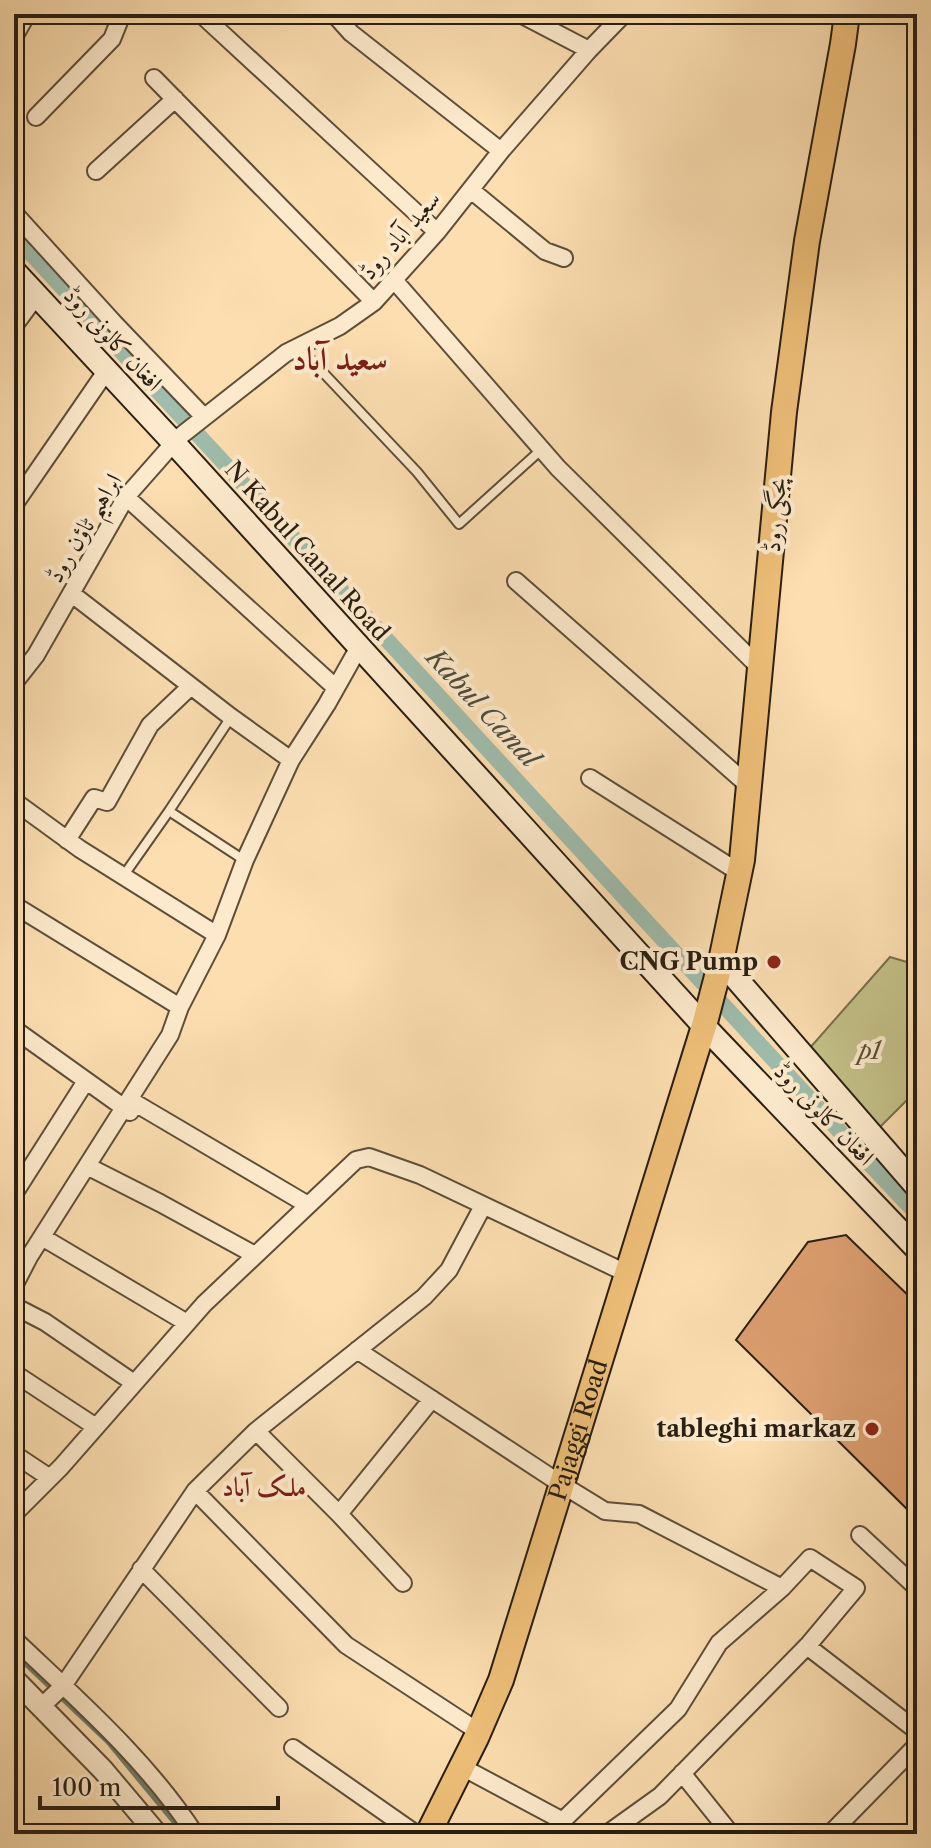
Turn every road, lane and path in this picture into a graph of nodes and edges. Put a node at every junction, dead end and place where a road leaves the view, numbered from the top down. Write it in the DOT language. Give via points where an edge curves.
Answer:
graph roads {
  1 [pos="27,14"];
  2 [pos="122,14"];
  3 [pos="201,14"];
  4 [pos="334,14"];
  5 [pos="520,14"];
  6 [pos="624,14"];
  7 [pos="847,14"];
  8 [pos="14,37"];
  9 [pos="589,50"];
  10 [pos="154,78"];
  11 [pos="175,99"];
  12 [pos="36,117"];
  13 [pos="501,151"];
  14 [pos="96,171"];
  15 [pos="471,190"];
  16 [pos="14,213"];
  17 [pos="437,232"];
  18 [pos="564,258"];
  19 [pos="14,271"];
  20 [pos="394,280"];
  21 [pos="37,295"];
  22 [pos="374,302"];
  23 [pos="14,326"];
  24 [pos="299,347"];
  25 [pos="107,370"];
  26 [pos="204,417"];
  27 [pos="176,441"];
  28 [pos="542,449"];
  29 [pos="126,497"];
  30 [pos="14,505"];
  31 [pos="516,581"];
  32 [pos="72,594"];
  33 [pos="359,647"];
  34 [pos="760,668"];
  35 [pos="14,683"];
  36 [pos="191,686"];
  37 [pos="336,688"];
  38 [pos="231,717"];
  39 [pos="291,760"];
  40 [pos="590,778"];
  41 [pos="749,786"];
  42 [pos="14,801"];
  43 [pos="169,811"];
  44 [pos="67,840"];
  45 [pos="245,860"];
  46 [pos="740,873"];
  47 [pos="123,876"];
  48 [pos="14,905"];
  49 [pos="217,935"];
  50 [pos="719,969"];
  51 [pos="180,1007"];
  52 [pos="702,1020"];
  53 [pos="14,1029"];
  54 [pos="86,1081"];
  55 [pos="124,1108"];
  56 [pos="87,1166"];
  57 [pos="917,1187"];
  58 [pos="14,1194"];
  59 [pos="308,1205"];
  60 [pos="483,1206"];
  61 [pos="911,1233"];
  62 [pos="42,1237"];
  63 [pos="255,1255"];
  64 [pos="626,1273"];
  65 [pos="14,1286"];
  66 [pos="14,1306"];
  67 [pos="187,1323"];
  68 [pos="357,1350"];
  69 [pos="14,1373"];
  70 [pos="134,1383"];
  71 [pos="432,1399"];
  72 [pos="96,1427"];
  73 [pos="256,1431"];
  74 [pos="14,1454"];
  75 [pos="50,1478"];
  76 [pos="561,1484"];
  77 [pos="195,1491"];
  78 [pos="14,1514"];
  79 [pos="339,1514"];
  80 [pos="860,1535"];
  81 [pos="141,1569"];
  82 [pos="403,1583"];
  83 [pos="782,1588"];
  84 [pos="917,1588"];
  85 [pos="14,1639"];
  86 [pos="807,1646"];
  87 [pos="14,1679"];
  88 [pos="61,1688"];
  89 [pos="44,1704"];
  90 [pos="279,1708"];
  91 [pos="917,1731"];
  92 [pos="479,1732"];
  93 [pos="917,1745"];
  94 [pos="293,1748"];
  95 [pos="462,1767"];
  96 [pos="682,1773"];
  97 [pos="563,1821"];
  98 [pos="157,1834"];
  99 [pos="195,1834"];
  100 [pos="416,1834"];
  101 [pos="428,1834"];
  102 [pos="549,1834"];
  103 [pos="607,1834"];
  104 [pos="731,1834"];
  105 [pos="830,1834"];
  1 -- 8 [label="street"];
  2 -- 12 [label="street" via="112,39"];
  3 -- 17 [label="street"];
  4 -- 13 [label="street"];
  5 -- 9 [label="street"];
  6 -- 9 [label="street, سعید آباد روڈ"];
  7 -- 34 [label="main road, پجگی روڈ" via="804,256"];
  9 -- 13 [label="street, سعید آباد روڈ"];
  10 -- 11 [label="street"];
  11 -- 14 [label="street"];
  11 -- 22 [label="street"];
  13 -- 15 [label="street, سعید آباد روڈ"];
  15 -- 17 [label="street, سعید آباد روڈ"];
  15 -- 18 [label="street" via="545,251"];
  16 -- 26 [label="street"];
  17 -- 20 [label="street, سعید آباد روڈ"];
  19 -- 21 [label="main road, افغان کالونی روڈ"];
  20 -- 22 [label="street, سعید آباد روڈ"];
  20 -- 28 [label="street"];
  21 -- 23 [label="street"];
  21 -- 25 [label="main road, افغان کالونی روڈ"];
  22 -- 24 [label="street, سعید آباد روڈ"];
  24 -- 26 [label="street, سعید آباد روڈ"];
  24 -- 28 [label="lane" via="459,524"];
  25 -- 27 [label="main road, افغان کالونی روڈ"];
  25 -- 30 [label="street"];
  26 -- 27 [label="street, سعید آباد روڈ"];
  27 -- 29 [label="street, ابراہیم ٹاؤن روڈ"];
  27 -- 33 [label="main road, N Kabul Canal Road"];
  28 -- 34 [label="street"];
  29 -- 32 [label="street, ابراہیم ٹاؤن روڈ"];
  29 -- 37 [label="street"];
  31 -- 41 [label="street"];
  32 -- 35 [label="street, ابراہیم ٹاؤن روڈ"];
  32 -- 36 [label="street"];
  33 -- 37 [label="street"];
  33 -- 52 [label="main road, N Kabul Canal Road"];
  34 -- 41 [label="main road, پجگی روڈ"];
  36 -- 38 [label="street"];
  36 -- 44 [label="street" via="150,725 107,802 94,798"];
  37 -- 39 [label="street"];
  38 -- 39 [label="street"];
  38 -- 43 [label="lane"];
  39 -- 45 [label="street"];
  40 -- 46 [label="street"];
  41 -- 46 [label="main road, پجگی روڈ"];
  42 -- 44 [label="street"];
  43 -- 45 [label="lane"];
  43 -- 47 [label="lane"];
  44 -- 47 [label="street"];
  45 -- 49 [label="street"];
  46 -- 50 [label="main road, پجگی روڈ"];
  47 -- 49 [label="street"];
  48 -- 51 [label="street"];
  49 -- 51 [label="street"];
  50 -- 52 [label="main road, پجگی روڈ"];
  50 -- 57 [label="main road"];
  51 -- 55 [label="street" via="170,1035"];
  52 -- 61 [label="main road, افغان کالونی روڈ"];
  52 -- 64 [label="main road, Pajaggi Road"];
  53 -- 54 [label="street"];
  54 -- 55 [label="street"];
  54 -- 58 [label="street"];
  55 -- 56 [label="street"];
  55 -- 59 [label="street" via="130,1112 135,1103"];
  56 -- 62 [label="street"];
  56 -- 63 [label="street"];
  59 -- 60 [label="street" via="356,1160 369,1157"];
  59 -- 63 [label="street"];
  60 -- 64 [label="street"];
  60 -- 68 [label="street" via="449,1270"];
  62 -- 65 [label="street"];
  62 -- 67 [label="street"];
  63 -- 67 [label="street"];
  64 -- 76 [label="main road, Pajaggi Road"];
  66 -- 70 [label="street"];
  67 -- 70 [label="street"];
  68 -- 71 [label="street"];
  68 -- 73 [label="street"];
  69 -- 72 [label="street"];
  70 -- 72 [label="street"];
  71 -- 76 [label="street"];
  71 -- 79 [label="street"];
  72 -- 75 [label="street"];
  73 -- 77 [label="street"];
  73 -- 79 [label="street"];
  74 -- 75 [label="street"];
  75 -- 78 [label="street"];
  76 -- 83 [label="street" via="605,1511 639,1514"];
  76 -- 92 [label="main road, Pajaggi Road" via="501,1680"];
  77 -- 81 [label="street"];
  77 -- 92 [label="street" via="346,1645"];
  79 -- 82 [label="street"];
  80 -- 84 [label="street"];
  81 -- 88 [label="street"];
  81 -- 90 [label="street"];
  83 -- 86 [label="street" via="810,1558 856,1588"];
  83 -- 97 [label="street" via="719,1643 678,1709"];
  85 -- 88 [label="street"];
  86 -- 91 [label="street"];
  86 -- 96 [label="street"];
  87 -- 89 [label="street"];
  88 -- 89 [label="street"];
  88 -- 99 [label="street" via="130,1752"];
  89 -- 98 [label="street"];
  92 -- 95 [label="main road, Pajaggi Road"];
  93 -- 105 [label="street"];
  94 -- 100 [label="street"];
  95 -- 97 [label="street"];
  95 -- 101 [label="main road, Pajaggi Road"];
  96 -- 103 [label="street"];
  96 -- 104 [label="street"];
  97 -- 102 [label="street"];
}
